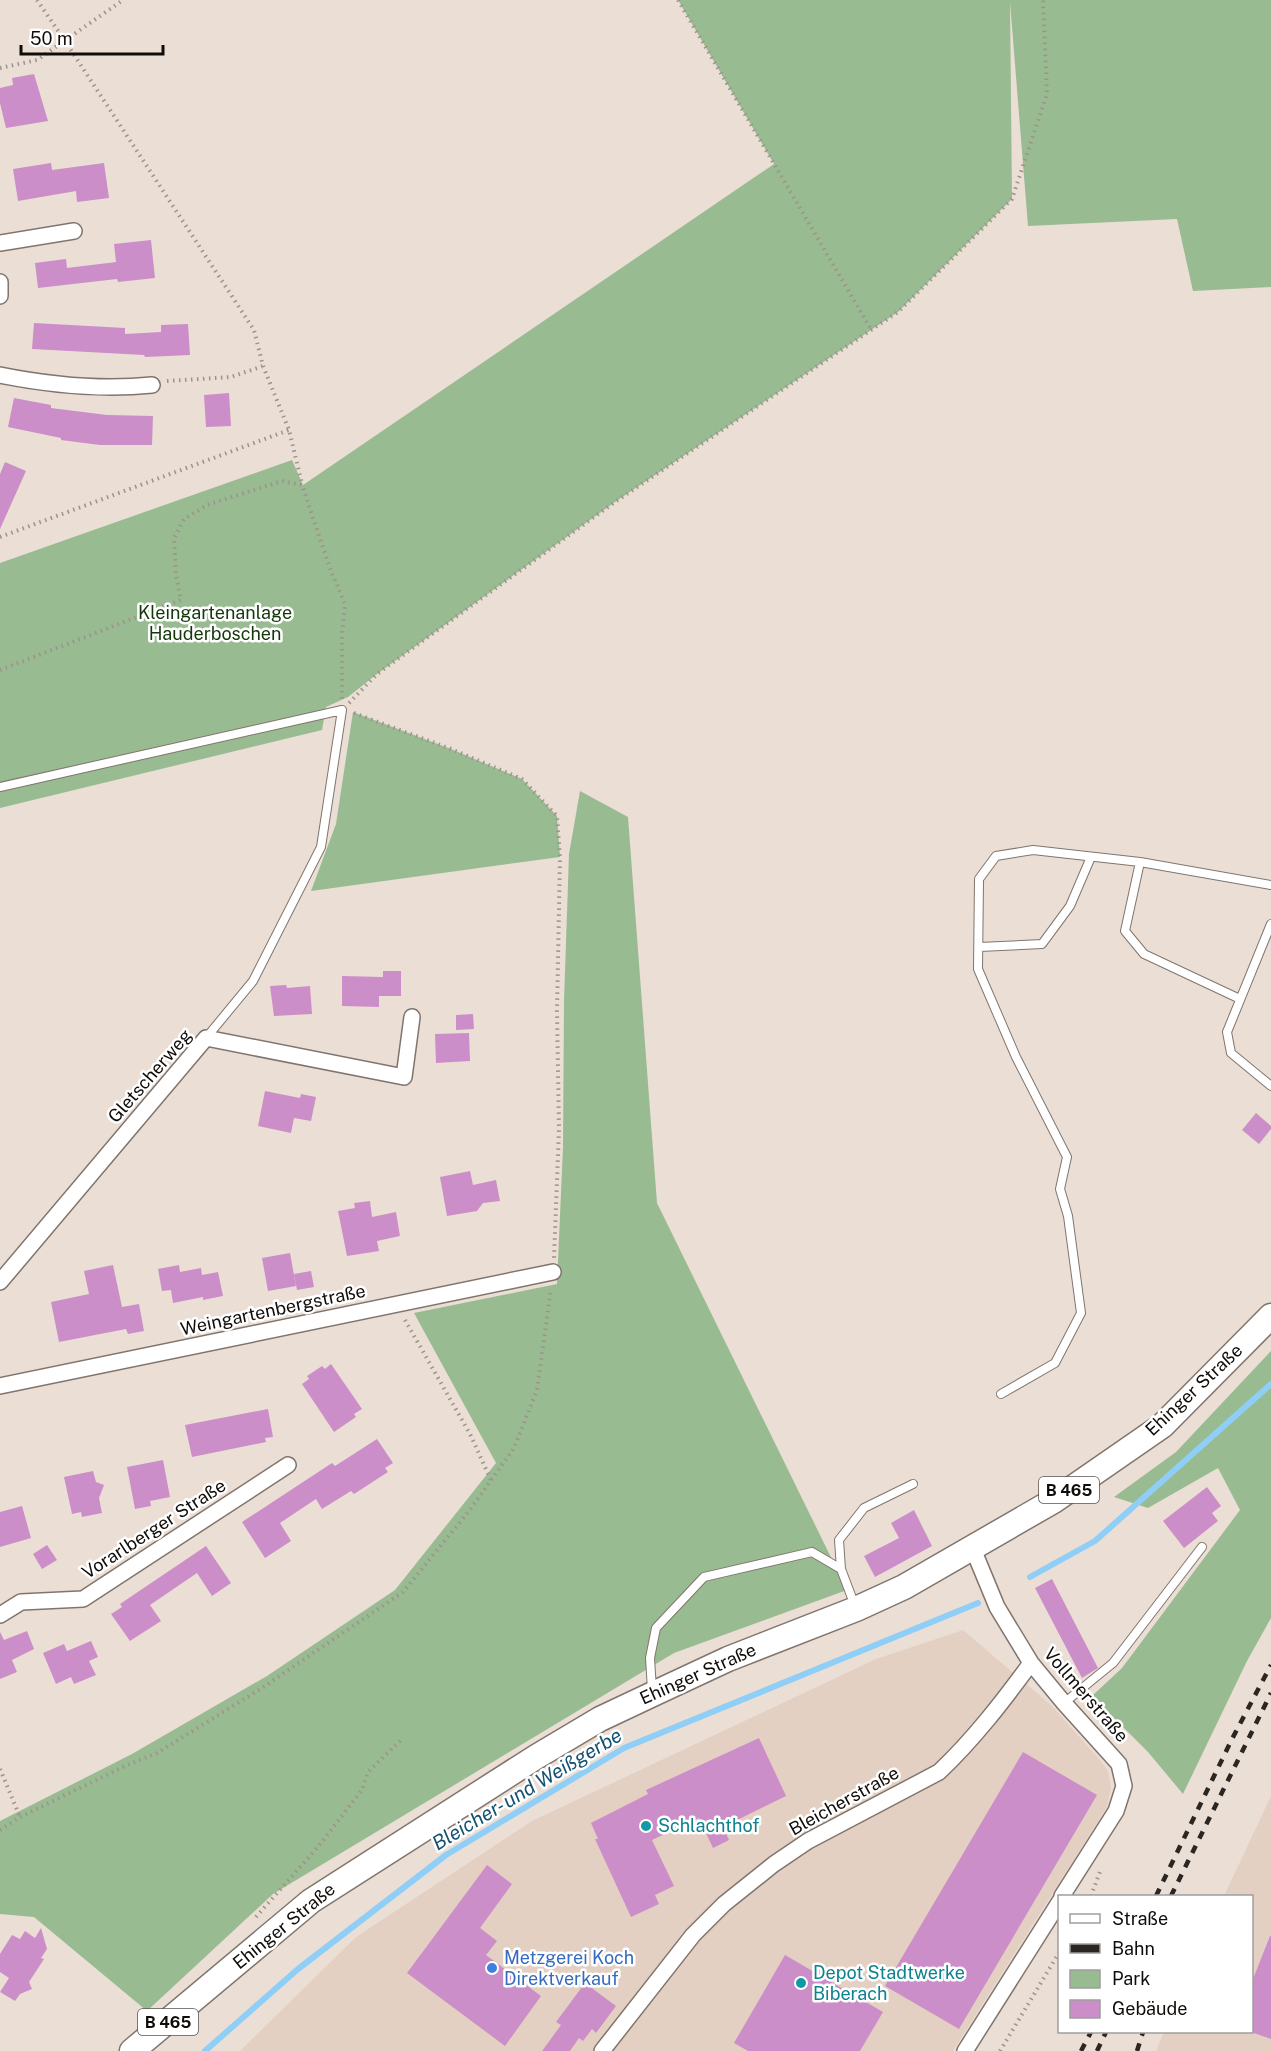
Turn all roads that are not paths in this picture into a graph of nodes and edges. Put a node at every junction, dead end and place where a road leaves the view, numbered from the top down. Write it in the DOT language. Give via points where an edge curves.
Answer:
graph roads {
  1 [pos="74,231"];
  2 [pos="0,243"];
  3 [pos="0,282"];
  4 [pos="0,296"];
  5 [pos="0,375"];
  6 [pos="152,386"];
  7 [pos="0,787"];
  8 [pos="1091,857"];
  9 [pos="1140,862"];
  10 [pos="1271,885"];
  11 [pos="1271,924"];
  12 [pos="979,947"];
  13 [pos="1240,999"];
  14 [pos="412,1017"];
  15 [pos="206,1038"];
  16 [pos="1271,1086"];
  17 [pos="553,1272"];
  18 [pos="0,1282"];
  19 [pos="1271,1316"];
  20 [pos="0,1386"];
  21 [pos="1001,1394"];
  22 [pos="288,1465"];
  23 [pos="913,1484"];
  24 [pos="1202,1547"];
  25 [pos="973,1549"];
  26 [pos="841,1569"];
  27 [pos="852,1599"];
  28 [pos="0,1615"];
  29 [pos="1031,1663"];
  30 [pos="653,1694"];
  31 [pos="1064,1703"];
  32 [pos="1063,1895"];
  33 [pos="1058,1903"];
  34 [pos="132,2051"];
  35 [pos="602,2051"];
  36 [pos="965,2051"];
  1 -- 2 [label="street"];
  3 -- 4 [label="street"];
  5 -- 6 [label="street" via="67,385"];
  7 -- 15 [label="lane" via="342,710 321,847 253,981"];
  8 -- 9 [label="lane"];
  8 -- 12 [label="lane" via="1070,906 1042,944"];
  8 -- 12 [label="lane" via="1033,850 996,856 980,879"];
  9 -- 10 [label="lane"];
  9 -- 13 [label="lane" via="1125,931 1144,954"];
  11 -- 13 [label="lane"];
  12 -- 21 [label="lane" via="978,969 1016,1057 1067,1157 1060,1189 1068,1216 1082,1313 1055,1363"];
  13 -- 16 [label="lane" via="1227,1032 1231,1053"];
  14 -- 15 [label="street, Gletscherweg" via="404,1077"];
  15 -- 18 [label="street, Gletscherweg"];
  17 -- 20 [label="street, Weingartenbergstraße"];
  19 -- 25 [label="main road, Ehinger Straße / B 465" via="1161,1426 1055,1500"];
  22 -- 28 [label="street, Vorarlberger Straße" via="83,1599 21,1602"];
  23 -- 26 [label="lane" via="864,1508 839,1540"];
  24 -- 31 [label="lane" via="1113,1662"];
  25 -- 27 [label="main road, Ehinger Straße / B 465" via="904,1587"];
  25 -- 29 [label="street, Vollmerstraße" via="997,1607"];
  26 -- 27 [label="lane"];
  26 -- 30 [label="lane" via="812,1552 704,1577 656,1628 650,1658"];
  27 -- 30 [label="main road, Ehinger Straße / B 465"];
  29 -- 31 [label="street, Vollmerstraße"];
  29 -- 35 [label="street, Bleicherstraße" via="1003,1701 939,1772 808,1841 724,1904 693,1935"];
  30 -- 34 [label="main road, Ehinger Straße / B 465" via="600,1719 536,1757 311,1901"];
  31 -- 32 [label="street, Vollmerstraße" via="1119,1764 1124,1786 1116,1811"];
  33 -- 36 [label="street"];
}
